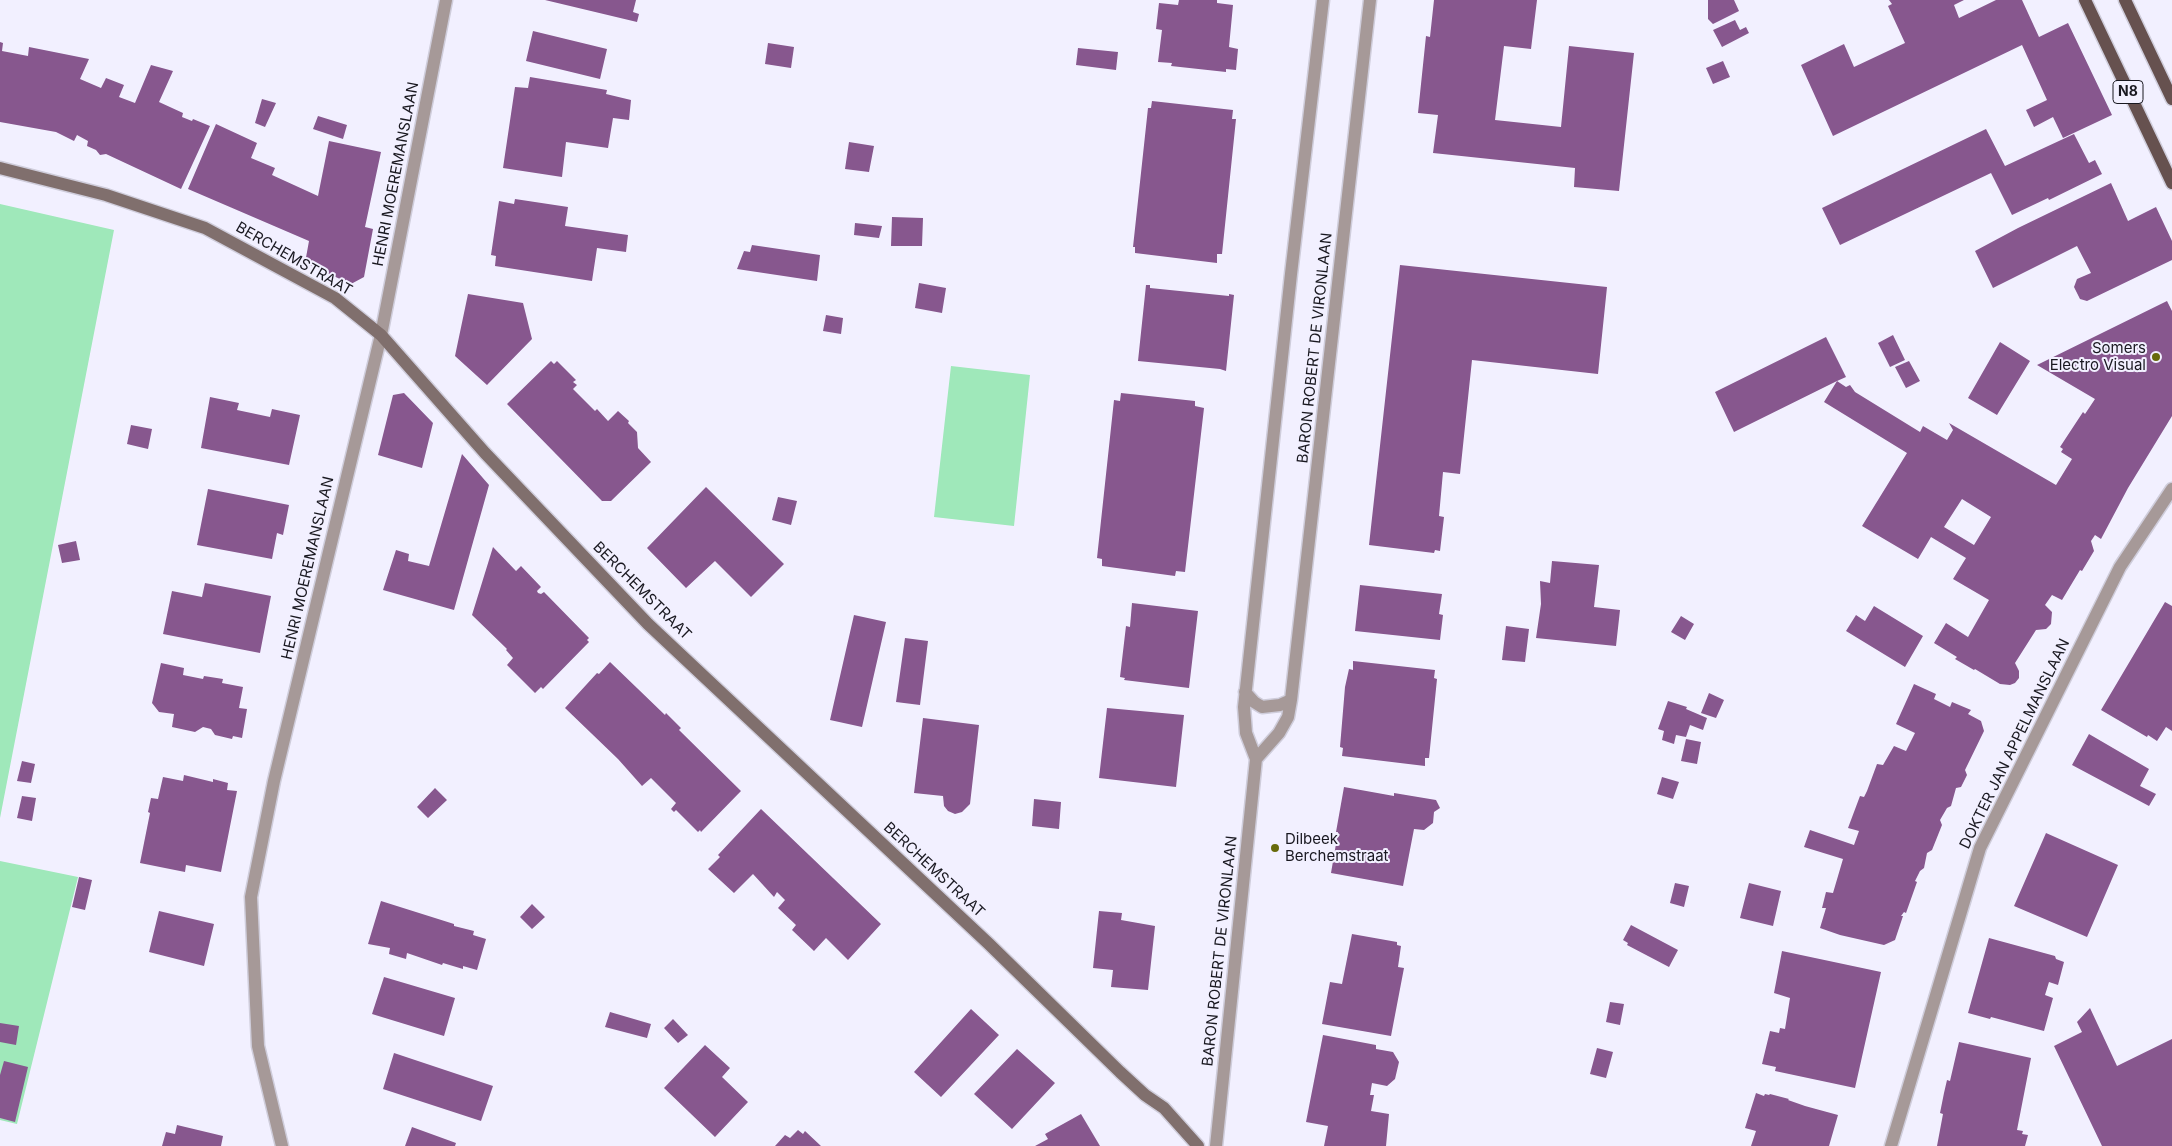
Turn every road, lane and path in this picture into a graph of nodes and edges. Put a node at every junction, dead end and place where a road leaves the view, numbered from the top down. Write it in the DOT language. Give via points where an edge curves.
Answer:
graph roads {
  1 [pos="446,0"];
  2 [pos="1323,0"];
  3 [pos="1370,0"];
  4 [pos="2084,0"];
  5 [pos="2125,0"];
  6 [pos="2172,99"];
  7 [pos="0,168"];
  8 [pos="2172,183"];
  9 [pos="381,335"];
  10 [pos="2172,489"];
  11 [pos="1245,692"];
  12 [pos="1291,700"];
  13 [pos="1256,759"];
  14 [pos="282,1146"];
  15 [pos="1198,1146"];
  16 [pos="1216,1146"];
  17 [pos="1890,1146"];
  1 -- 9 [label="street, HENRI MOEREMANSLAAN"];
  2 -- 11 [label="street, BARON ROBERT DE VIRONLAAN"];
  3 -- 12 [label="street, BARON ROBERT DE VIRONLAAN"];
  4 -- 8 [label="main road, N8"];
  5 -- 6 [label="main road, N8"];
  7 -- 9 [label="street, BERCHEMSTRAAT" via="106,195 205,228 335,298"];
  9 -- 14 [label="street, HENRI MOEREMANSLAAN" via="274,781 251,897 258,1046"];
  9 -- 15 [label="street, BERCHEMSTRAAT" via="485,453 648,624 990,944 1120,1072 1164,1108"];
  10 -- 17 [label="street, DOKTER JAN APPELMANSLAAN" via="2120,567 1980,848"];
  11 -- 12 [label="street" via="1262,707"];
  11 -- 13 [label="street, BARON ROBERT DE VIRONLAAN" via="1246,733"];
  12 -- 13 [label="street, BARON ROBERT DE VIRONLAAN" via="1288,716 1279,733"];
  13 -- 16 [label="street, BARON ROBERT DE VIRONLAAN"];
}
